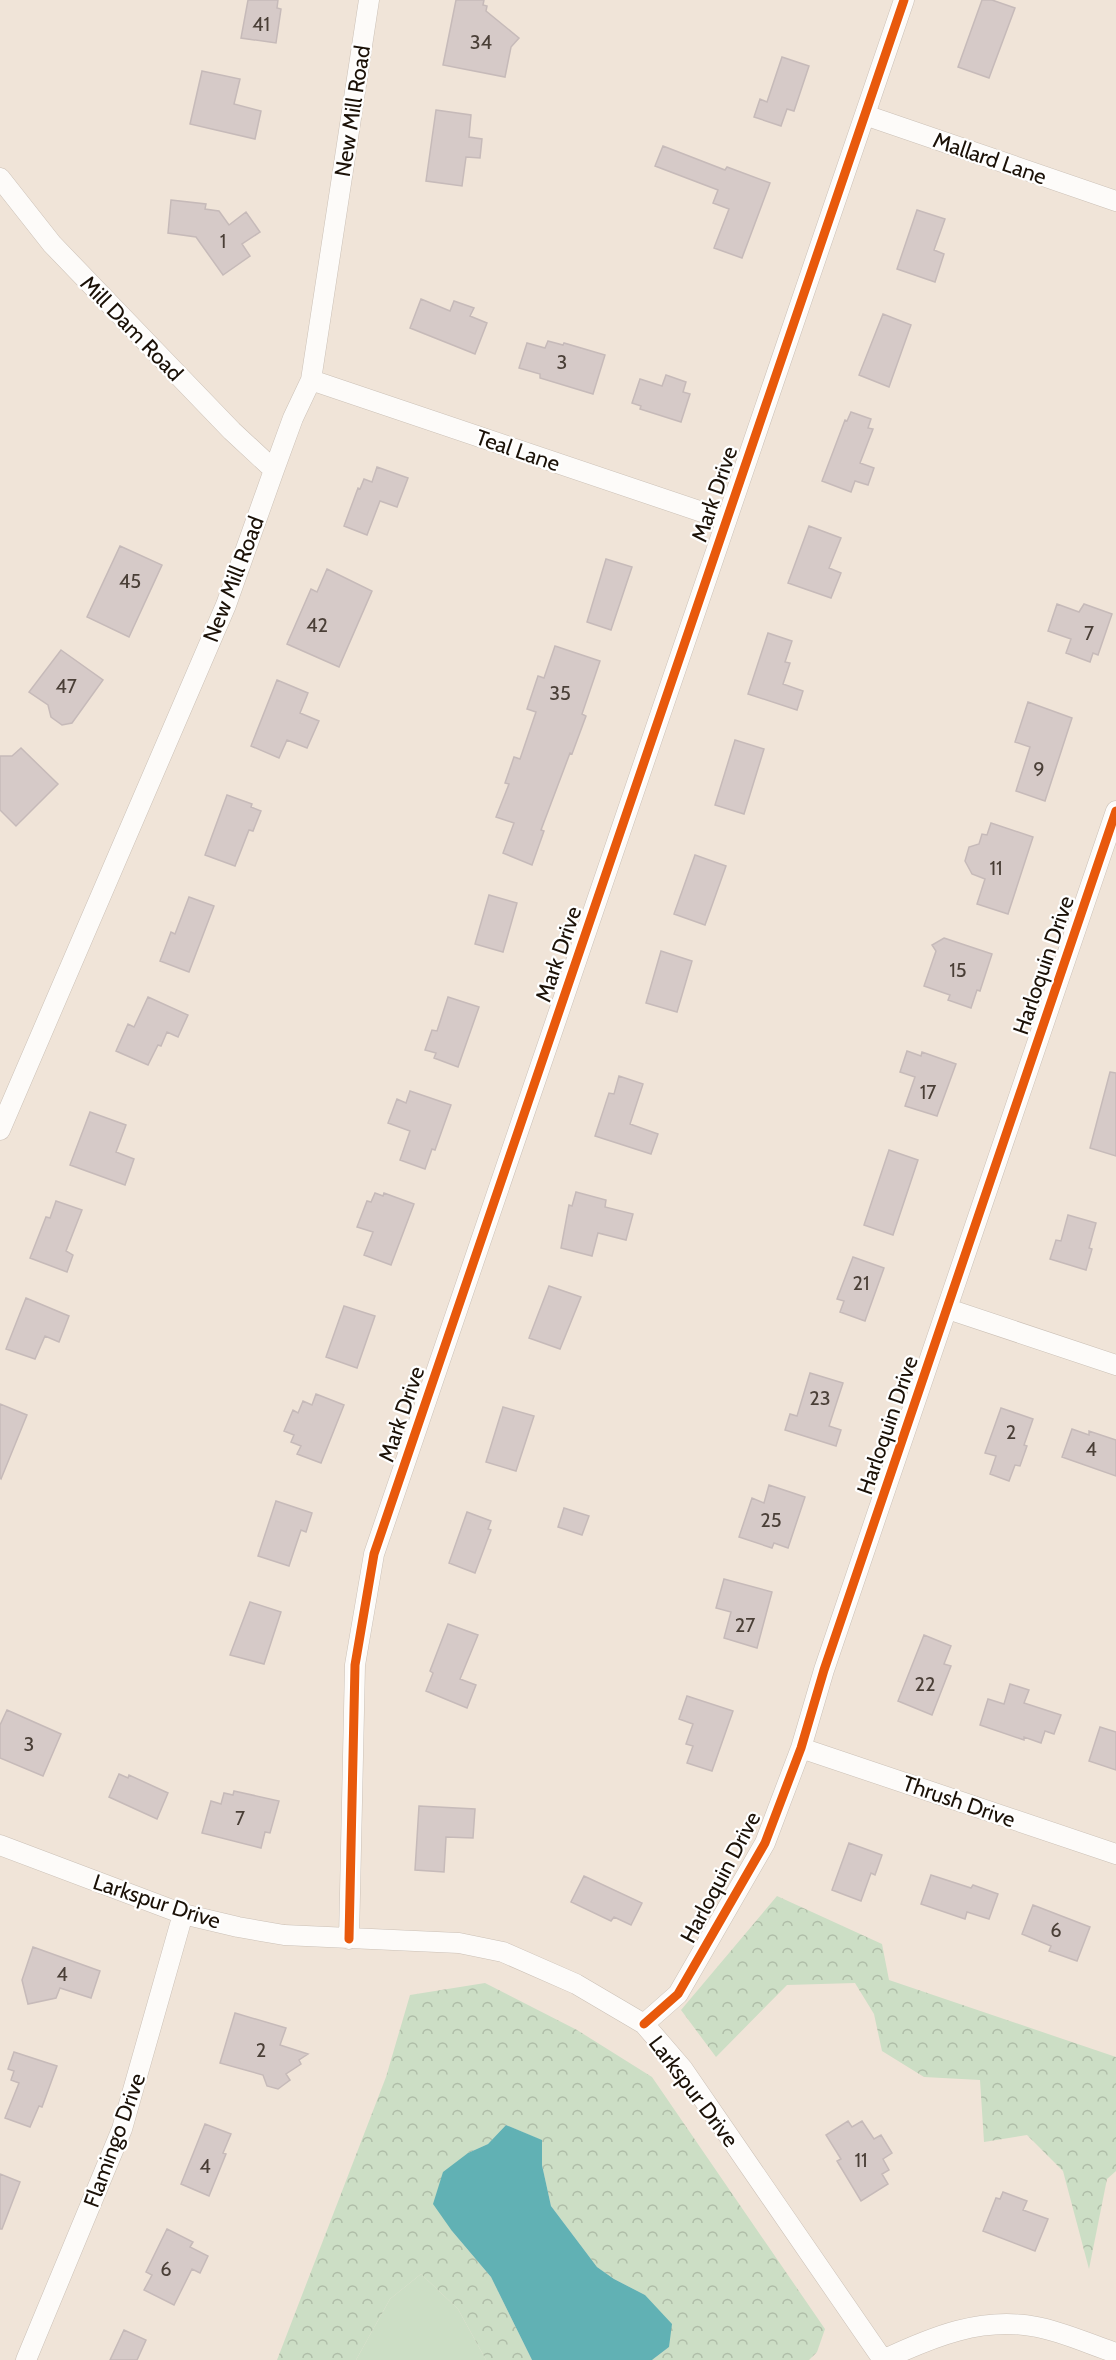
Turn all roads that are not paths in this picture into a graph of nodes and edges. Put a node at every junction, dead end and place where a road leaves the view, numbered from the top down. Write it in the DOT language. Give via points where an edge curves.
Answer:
graph roads {
  1 [pos="369,0"];
  2 [pos="904,0"];
  3 [pos="865,115"];
  4 [pos="0,178"];
  5 [pos="1116,201"];
  6 [pos="311,380"];
  7 [pos="273,470"];
  8 [pos="726,520"];
  9 [pos="1116,811"];
  10 [pos="0,1130"];
  11 [pos="948,1309"];
  12 [pos="1116,1365"];
  13 [pos="801,1748"];
  14 [pos="0,1845"];
  15 [pos="1116,1854"];
  16 [pos="183,1914"];
  17 [pos="349,1939"];
  18 [pos="644,2024"];
  19 [pos="1116,2353"];
  20 [pos="26,2360"];
  21 [pos="883,2360"];
  1 -- 6 [label="street, New Mill Road"];
  2 -- 3 [label="street, Mark Drive"];
  3 -- 5 [label="street, Mallard Lane"];
  3 -- 8 [label="street, Mark Drive"];
  4 -- 7 [label="street, Mill Dam Road" via="52,244"];
  6 -- 7 [label="street, New Mill Road"];
  6 -- 8 [label="street, Teal Lane"];
  7 -- 10 [label="street, New Mill Road" via="226,606"];
  8 -- 17 [label="street, Mark Drive" via="374,1554 355,1665"];
  9 -- 11 [label="street, Harloquin Drive"];
  11 -- 12 [label="street"];
  11 -- 13 [label="street, Harloquin Drive"];
  13 -- 15 [label="street, Thrush Drive"];
  13 -- 18 [label="street, Harloquin Drive" via="765,1843 678,1994"];
  14 -- 16 [label="street, Larkspur Drive"];
  16 -- 17 [label="street, Larkspur Drive" via="284,1935"];
  16 -- 20 [label="street, Flamingo Drive" via="122,2129"];
  17 -- 18 [label="street, Larkspur Drive" via="459,1943 503,1952 576,1984"];
  18 -- 21 [label="street, Larkspur Drive" via="682,2068"];
  19 -- 21 [label="street" via="1037,2327 984,2324 930,2338"];
}
